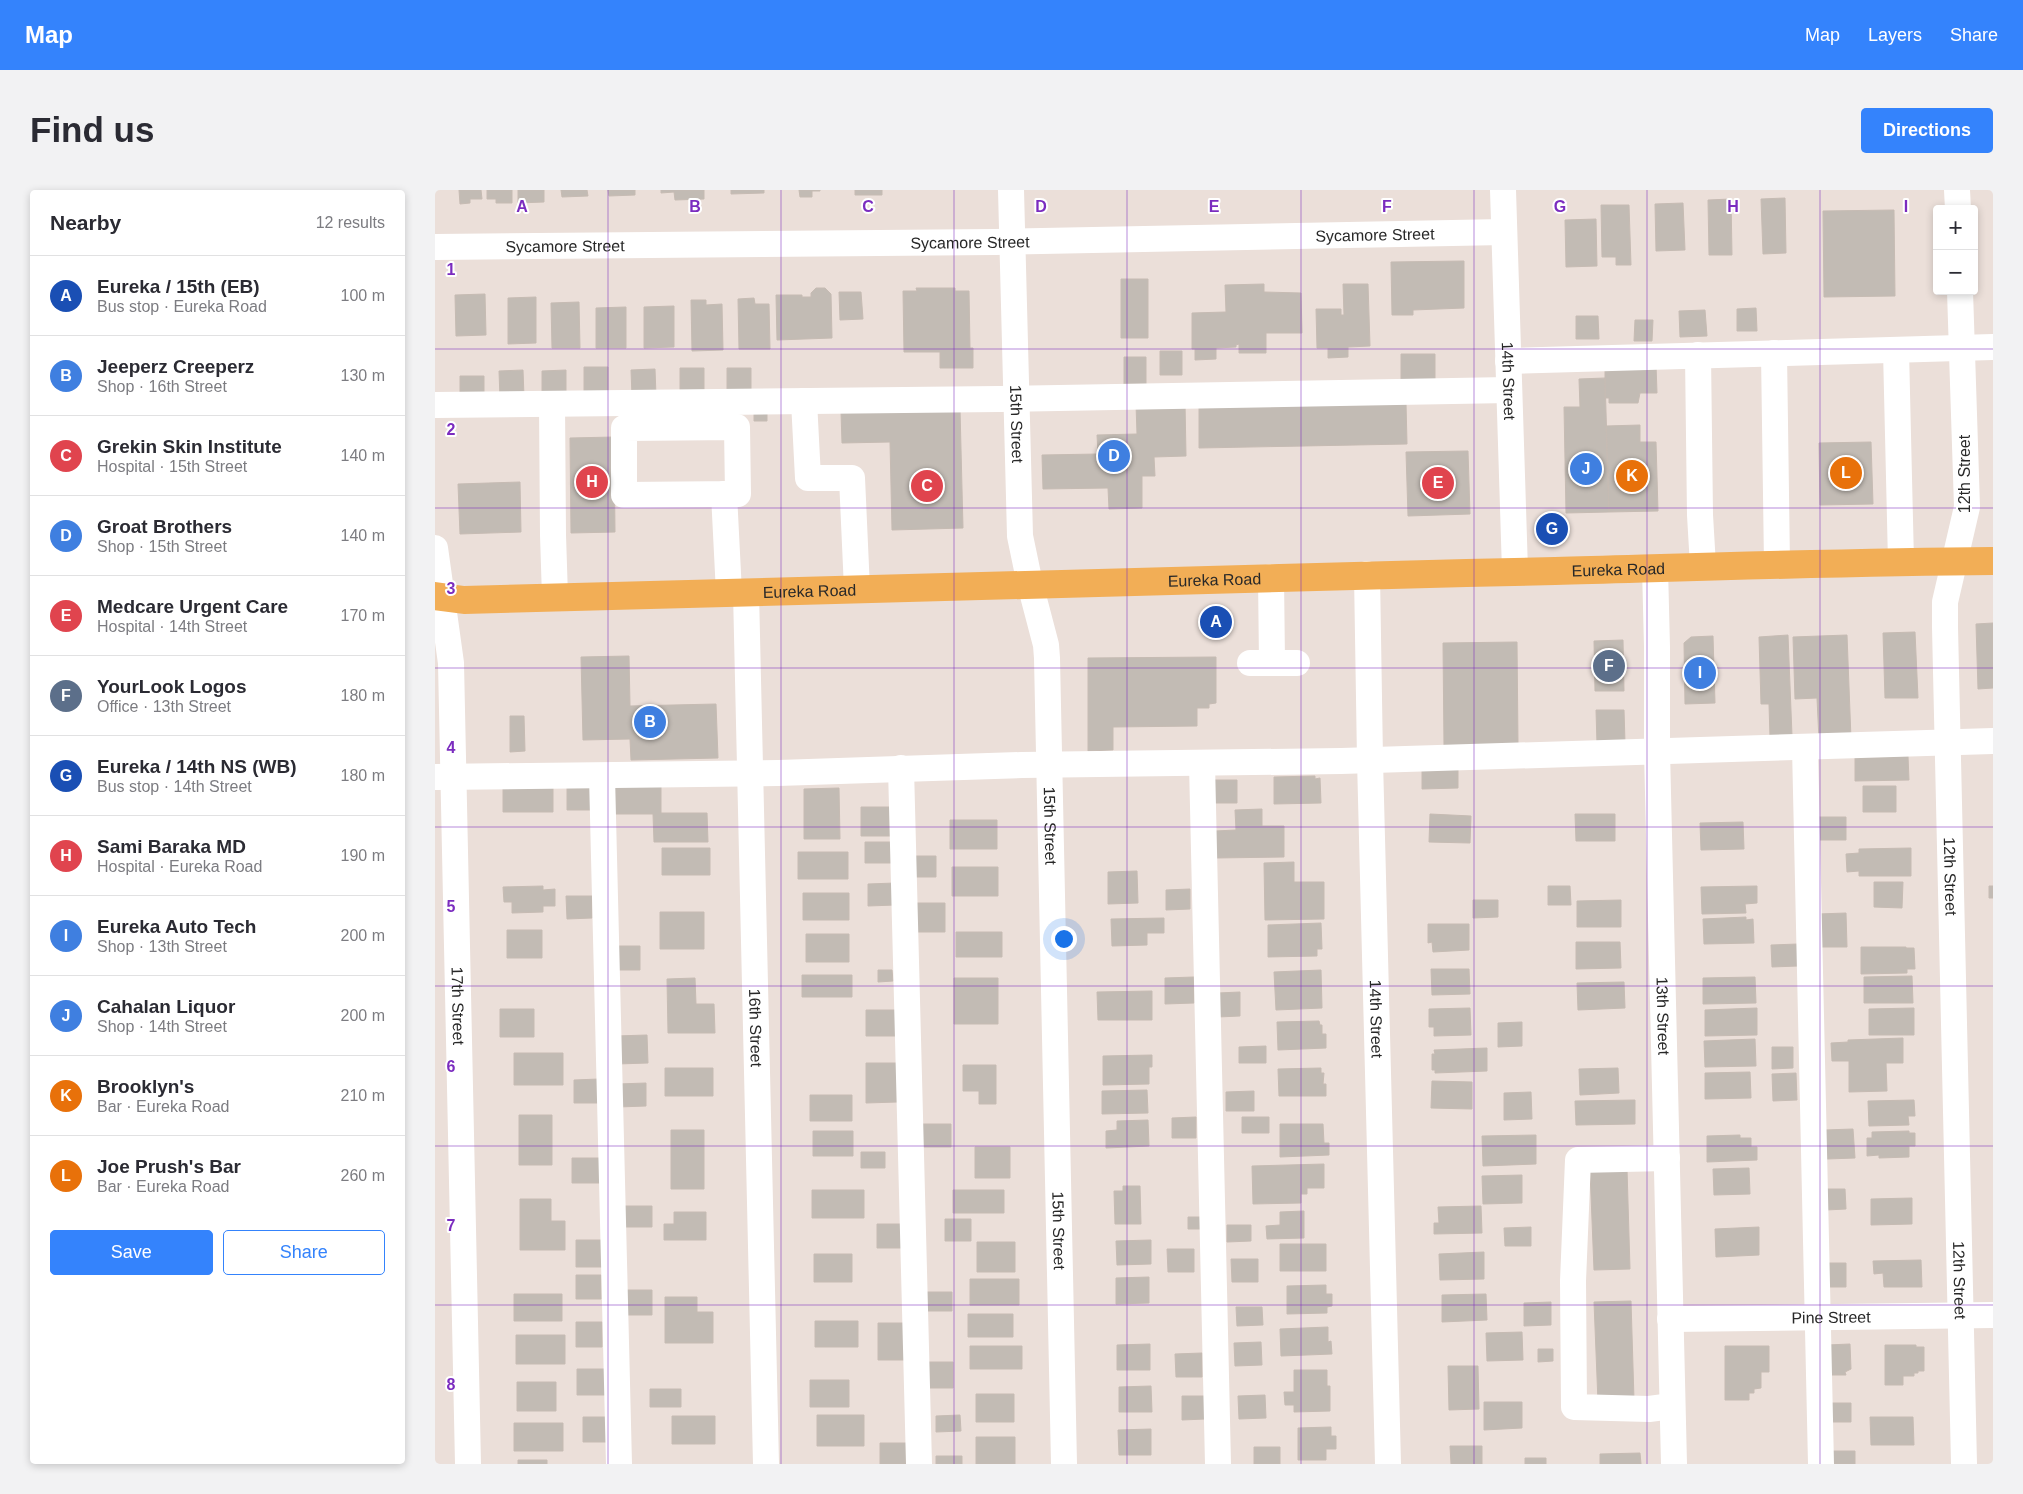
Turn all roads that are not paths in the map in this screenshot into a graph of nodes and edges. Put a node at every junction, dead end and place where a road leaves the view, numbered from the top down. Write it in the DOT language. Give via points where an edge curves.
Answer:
graph roads {
  1 [pos="1011,190"];
  2 [pos="1503,190"];
  3 [pos="1957,190"];
  4 [pos="1958,205"];
  5 [pos="1504,232"];
  6 [pos="1012,241"];
  7 [pos="435,247"];
  8 [pos="1960,295"];
  9 [pos="1993,347"];
  10 [pos="1961,348"];
  11 [pos="1896,350"];
  12 [pos="1774,353"];
  13 [pos="1698,355"];
  14 [pos="1508,361"];
  15 [pos="1509,390"];
  16 [pos="1016,399"];
  17 [pos="804,401"];
  18 [pos="552,404"];
  19 [pos="435,405"];
  20 [pos="676,415"];
  21 [pos="724,494"];
  22 [pos="435,548"];
  23 [pos="1953,561"];
  24 [pos="1993,561"];
  25 [pos="1901,562"];
  26 [pos="1777,564"];
  27 [pos="1703,566"];
  28 [pos="1655,568"];
  29 [pos="1515,571"];
  30 [pos="1367,574"];
  31 [pos="1271,577"];
  32 [pos="1030,584"];
  33 [pos="857,589"];
  34 [pos="738,592"];
  35 [pos="438,596"];
  36 [pos="555,597"];
  37 [pos="1297,663"];
  38 [pos="1993,741"];
  39 [pos="1948,742"];
  40 [pos="1250,746"];
  41 [pos="1297,746"];
  42 [pos="1805,747"];
  43 [pos="1657,751"];
  44 [pos="1369,760"];
  45 [pos="1202,762"];
  46 [pos="1050,765"];
  47 [pos="901,768"];
  48 [pos="750,773"];
  49 [pos="602,776"];
  50 [pos="445,777"];
  51 [pos="1667,1158"];
  52 [pos="1993,1315"];
  53 [pos="1960,1316"];
  54 [pos="1817,1317"];
  55 [pos="1670,1319"];
  56 [pos="1672,1406"];
  57 [pos="468,1464"];
  58 [pos="619,1464"];
  59 [pos="766,1464"];
  60 [pos="919,1464"];
  61 [pos="1064,1464"];
  62 [pos="1217,1464"];
  63 [pos="1388,1464"];
  64 [pos="1674,1464"];
  65 [pos="1821,1464"];
  66 [pos="1964,1464"];
  1 -- 6 [label="street, 15th Street"];
  2 -- 5 [label="street, 14th Street"];
  3 -- 4 [label="street"];
  5 -- 6 [label="street, Sycamore Street"];
  5 -- 14 [label="street, 14th Street"];
  6 -- 7 [label="street, Sycamore Street"];
  6 -- 16 [label="street, 15th Street"];
  8 -- 10 [label="street, 12th Street"];
  9 -- 10 [label="street"];
  10 -- 11 [label="street"];
  10 -- 23 [label="street, 12th Street" via="1967,508"];
  11 -- 12 [label="street"];
  11 -- 25 [label="street"];
  12 -- 13 [label="street"];
  12 -- 26 [label="street"];
  13 -- 14 [label="street"];
  13 -- 27 [label="street"];
  14 -- 15 [label="street, 14th Street"];
  15 -- 16 [label="street"];
  15 -- 29 [label="street, 14th Street"];
  16 -- 17 [label="street"];
  16 -- 32 [label="street, 15th Street" via="1020,536"];
  17 -- 20 [label="street"];
  17 -- 33 [label="street" via="808,478 852,478"];
  18 -- 19 [label="street"];
  18 -- 20 [label="street"];
  18 -- 36 [label="street"];
  20 -- 21 [label="street" via="737,427 738,494"];
  20 -- 21 [label="street" via="624,428 624,495"];
  21 -- 34 [label="street, 16th Street"];
  22 -- 35 [label="street, 17th Street"];
  23 -- 24 [label="main road, Eureka Road"];
  23 -- 25 [label="main road, Eureka Road"];
  23 -- 39 [label="street, 12th Street" via="1945,602"];
  25 -- 26 [label="main road, Eureka Road"];
  26 -- 27 [label="main road, Eureka Road"];
  27 -- 28 [label="main road, Eureka Road"];
  28 -- 29 [label="main road, Eureka Road"];
  28 -- 43 [label="street, 13th Street"];
  29 -- 30 [label="main road, Eureka Road"];
  30 -- 31 [label="main road, Eureka Road"];
  30 -- 44 [label="street, 14th Street"];
  31 -- 32 [label="main road, Eureka Road"];
  31 -- 37 [label="street" via="1261,663"];
  32 -- 33 [label="main road, Eureka Road"];
  32 -- 46 [label="street, 15th Street" via="1046,645"];
  33 -- 34 [label="main road, Eureka Road"];
  34 -- 36 [label="main road, Eureka Road"];
  34 -- 48 [label="street, 16th Street"];
  35 -- 36 [label="main road, Eureka Road" via="464,600"];
  35 -- 50 [label="street, 17th Street" via="451,663"];
  38 -- 39 [label="street"];
  39 -- 42 [label="street"];
  39 -- 53 [label="street, 12th Street"];
  40 -- 41 [label="street"];
  42 -- 43 [label="street"];
  42 -- 54 [label="street"];
  43 -- 44 [label="street"];
  43 -- 51 [label="street, 13th Street"];
  44 -- 45 [label="street"];
  44 -- 63 [label="street, 14th Street"];
  45 -- 46 [label="street"];
  45 -- 62 [label="street"];
  46 -- 47 [label="street"];
  46 -- 61 [label="street, 15th Street"];
  47 -- 48 [label="street"];
  47 -- 60 [label="street"];
  48 -- 49 [label="street"];
  48 -- 59 [label="street, 16th Street"];
  49 -- 50 [label="street"];
  49 -- 58 [label="street"];
  50 -- 57 [label="street, 17th Street"];
  51 -- 55 [label="street, 13th Street"];
  51 -- 56 [label="street" via="1577,1160 1573,1281 1574,1407 1649,1409"];
  52 -- 53 [label="street, Pine Street"];
  53 -- 54 [label="street, Pine Street"];
  53 -- 66 [label="street, 12th Street"];
  54 -- 55 [label="street, Pine Street"];
  54 -- 65 [label="street"];
  55 -- 56 [label="street, 13th Street"];
  56 -- 64 [label="street, 13th Street"];
}
